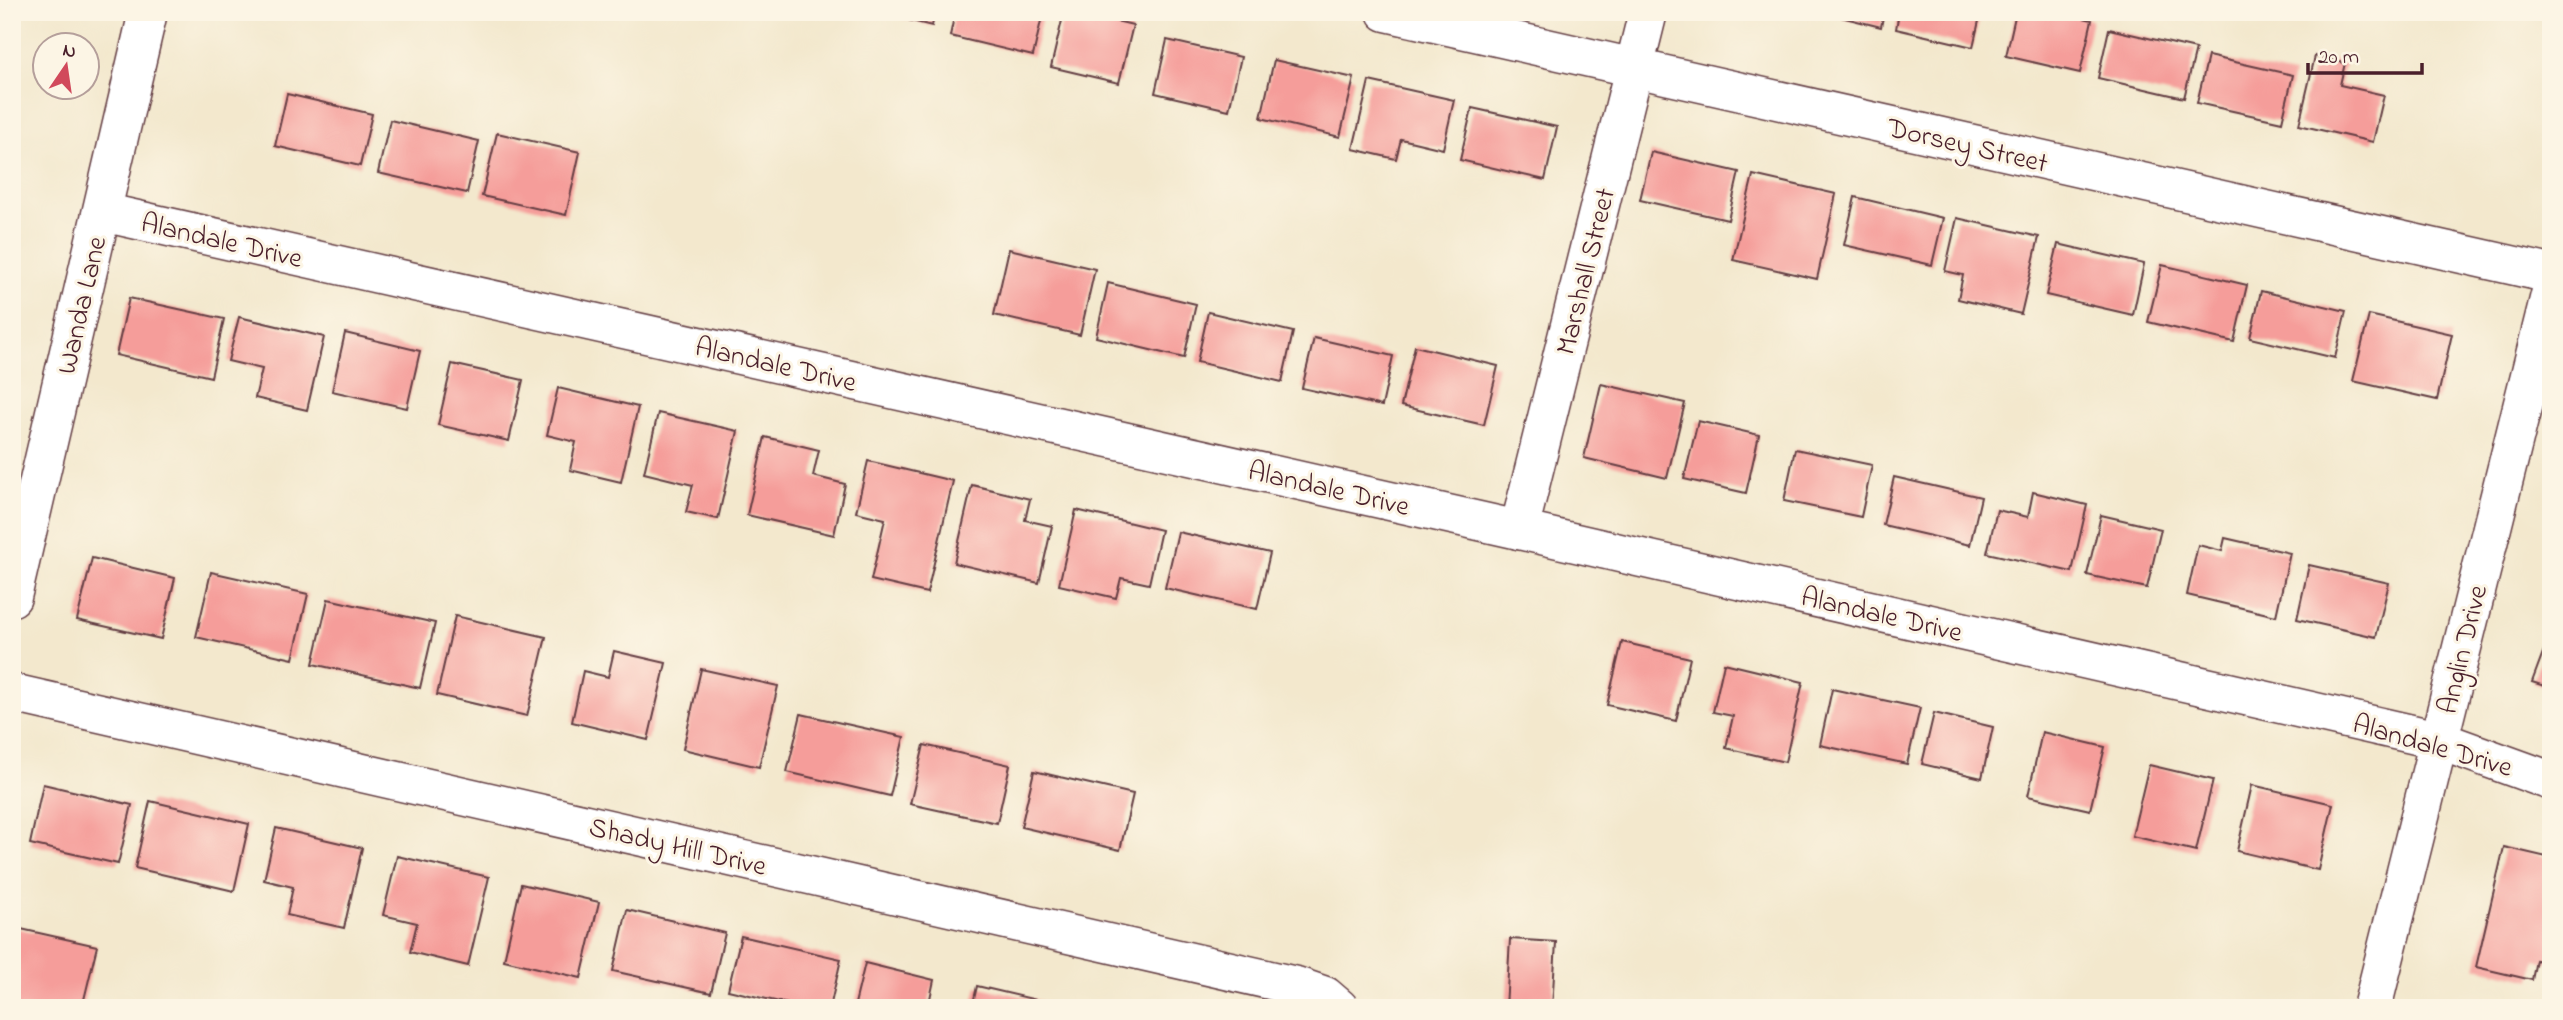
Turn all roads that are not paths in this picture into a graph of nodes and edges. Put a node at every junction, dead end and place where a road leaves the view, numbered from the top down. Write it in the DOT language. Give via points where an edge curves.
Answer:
graph roads {
  1 [pos="148,12"];
  2 [pos="1386,12"];
  3 [pos="1648,12"];
  4 [pos="1635,70"];
  5 [pos="102,212"];
  6 [pos="2551,274"];
  7 [pos="2551,291"];
  8 [pos="1519,530"];
  9 [pos="12,597"];
  10 [pos="12,693"];
  11 [pos="2438,740"];
  12 [pos="2551,781"];
  13 [pos="1339,1008"];
  14 [pos="2372,1008"];
  1 -- 5 [label="street, Wanda Lane"];
  2 -- 4 [label="street, Dorsey Street"];
  3 -- 4 [label="street, Marshall Street"];
  4 -- 6 [label="street, Dorsey Street"];
  4 -- 8 [label="street, Marshall Street"];
  5 -- 8 [label="street, Alandale Drive"];
  5 -- 9 [label="street, Wanda Lane"];
  7 -- 11 [label="street, Anglin Drive"];
  8 -- 11 [label="street, Alandale Drive"];
  10 -- 13 [label="street, Shady Hill Drive" via="1296,986 1325,996"];
  11 -- 12 [label="street, Alandale Drive"];
  11 -- 14 [label="street, Anglin Drive"];
}
